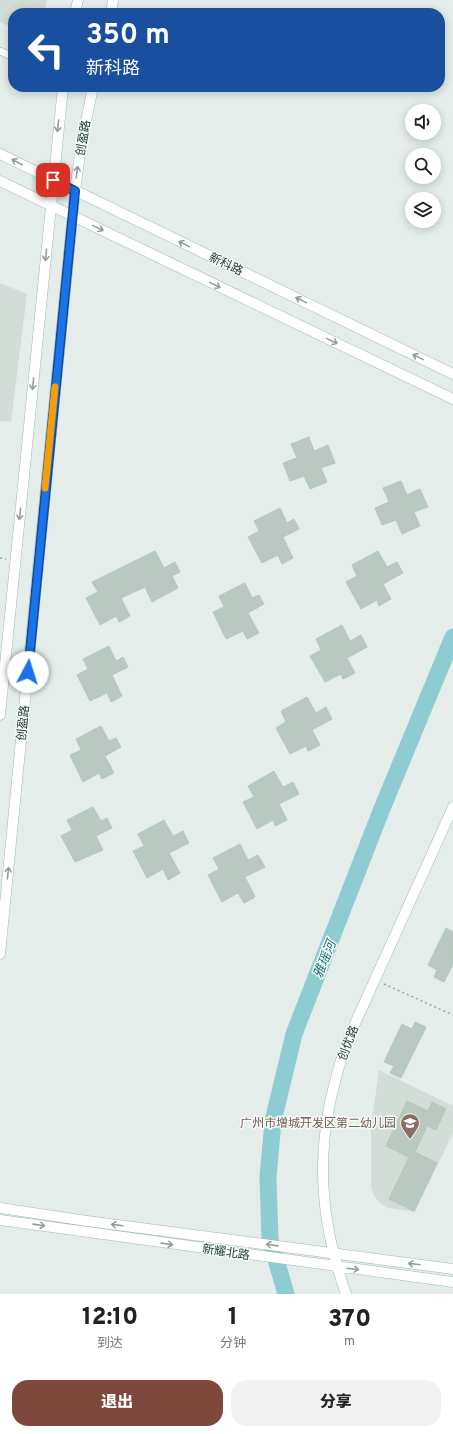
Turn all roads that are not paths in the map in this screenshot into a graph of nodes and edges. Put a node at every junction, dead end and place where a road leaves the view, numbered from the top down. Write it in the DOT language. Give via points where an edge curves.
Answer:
graph roads {
  1 [pos="62,92"];
  2 [pos="92,92"];
  3 [pos="0,154"];
  4 [pos="53,180"];
  5 [pos="0,181"];
  6 [pos="75,191"];
  7 [pos="50,206"];
  8 [pos="72,216"];
  9 [pos="453,374"];
  10 [pos="453,398"];
  11 [pos="0,715"];
  12 [pos="453,807"];
  13 [pos="0,954"];
  14 [pos="0,1208"];
  15 [pos="0,1220"];
  16 [pos="332,1253"];
  17 [pos="336,1267"];
  18 [pos="453,1269"];
  19 [pos="453,1282"];
  20 [pos="346,1294"];
  1 -- 4 [label="street, 创盈路, one-way"];
  6 -- 2 [label="street, 创盈路, one-way"];
  4 -- 3 [label="street, 新科路, one-way"];
  4 -- 6 [label="street, 新科路"];
  4 -- 7 [label="street, 创盈路"];
  5 -- 7 [label="street, 新科路"];
  6 -- 8 [label="street, 创盈路"];
  9 -- 6 [label="street, 新科路, one-way"];
  7 -- 8 [label="street, 新科路"];
  7 -- 11 [label="street, 创盈路, one-way"];
  8 -- 10 [label="street, 新科路, one-way"];
  13 -- 8 [label="street, 创盈路, one-way"];
  12 -- 16 [label="street, 创优路" via="348,1039 336,1073 323,1145 322,1181"];
  16 -- 14 [label="street, 新耀北路, one-way"];
  15 -- 17 [label="street, 新耀北路, one-way"];
  16 -- 17 [label="street, 创优路"];
  18 -- 16 [label="street, 新耀北路, one-way"];
  17 -- 19 [label="street, 新耀北路, one-way"];
  17 -- 20 [label="street, 创优路"];
}
